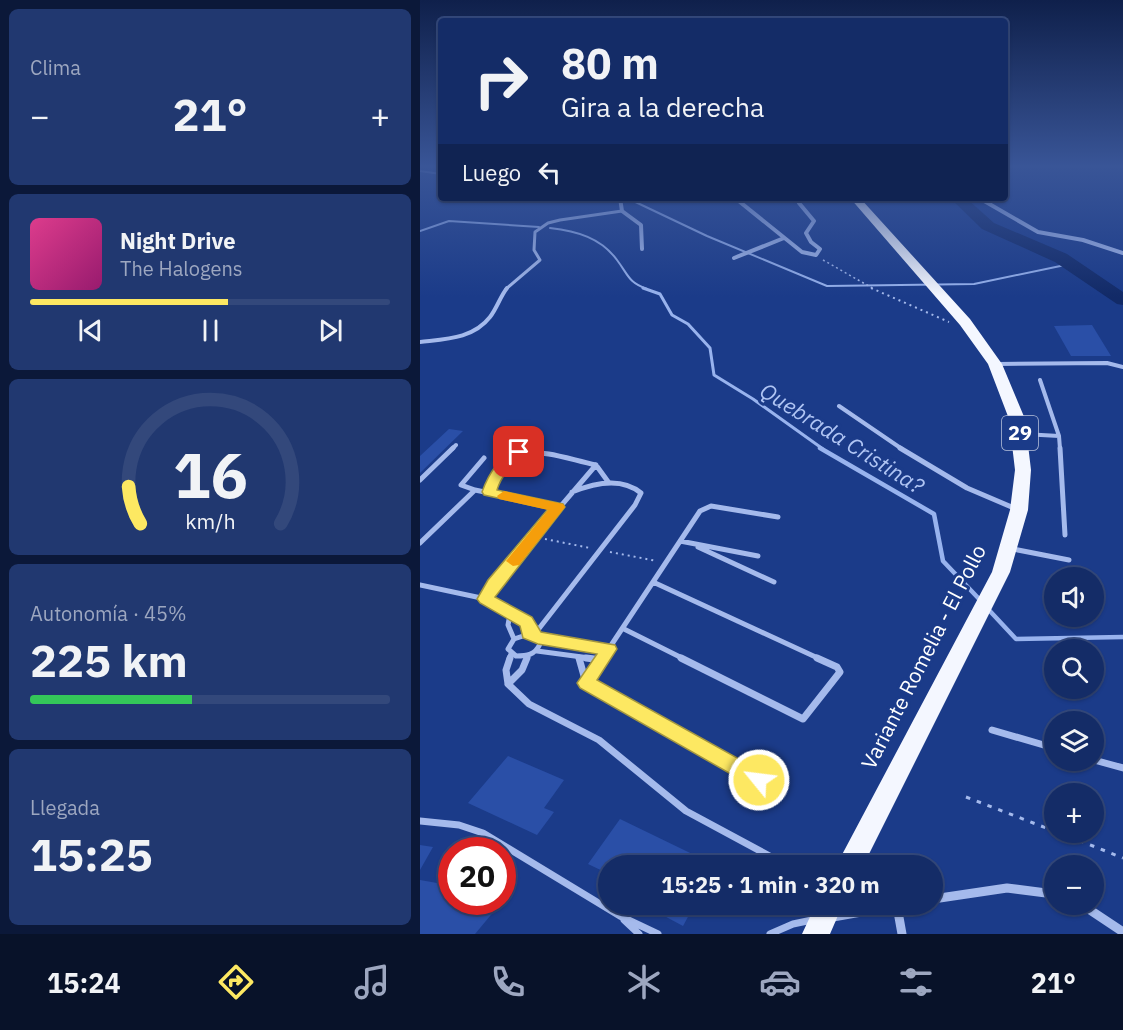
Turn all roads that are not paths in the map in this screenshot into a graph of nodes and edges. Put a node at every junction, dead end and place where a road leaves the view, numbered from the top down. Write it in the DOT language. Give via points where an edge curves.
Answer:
graph roads {
  1 [pos="749,210"];
  2 [pos="805,210"];
  3 [pos="862,210"];
  4 [pos="999,210"];
  5 [pos="622,211"];
  6 [pos="784,238"];
  7 [pos="642,249"];
  8 [pos="1123,253"];
  9 [pos="734,258"];
  10 [pos="420,342"];
  11 [pos="995,364"];
  12 [pos="1123,368"];
  13 [pos="1040,380"];
  14 [pos="839,406"];
  15 [pos="1020,434"];
  16 [pos="1059,436"];
  17 [pos="456,445"];
  18 [pos="484,458"];
  19 [pos="596,465"];
  20 [pos="420,480"];
  21 [pos="609,483"];
  22 [pos="475,490"];
  23 [pos="489,492"];
  24 [pos="572,492"];
  25 [pos="557,507"];
  26 [pos="1019,510"];
  27 [pos="778,517"];
  28 [pos="1065,535"];
  29 [pos="680,541"];
  30 [pos="420,543"];
  31 [pos="698,547"];
  32 [pos="1010,548"];
  33 [pos="758,556"];
  34 [pos="1069,560"];
  35 [pos="653,582"];
  36 [pos="774,582"];
  37 [pos="420,585"];
  38 [pos="486,599"];
  39 [pos="510,614"];
  40 [pos="624,628"];
  41 [pos="534,636"];
  42 [pos="514,639"];
  43 [pos="609,649"];
  44 [pos="537,651"];
  45 [pos="511,654"];
  46 [pos="528,656"];
  47 [pos="579,657"];
  48 [pos="602,660"];
  49 [pos="586,683"];
  50 [pos="508,684"];
  51 [pos="992,730"];
  52 [pos="1044,745"];
  53 [pos="1104,762"];
  54 [pos="1123,768"];
  55 [pos="759,780"];
  56 [pos="420,821"];
  57 [pos="768,855"];
  58 [pos="855,855"];
  59 [pos="1044,892"];
  60 [pos="943,897"];
  61 [pos="846,915"];
  62 [pos="902,915"];
  63 [pos="1098,915"];
  64 [pos="620,916"];
  65 [pos="823,919"];
  66 [pos="1123,932"];
  67 [pos="639,934"];
  68 [pos="658,934"];
  69 [pos="770,934"];
  70 [pos="902,934"];
  1 -- 6 [label="street"];
  2 -- 6 [label="street" via="814,220 806,233 820,251 816,255 802,252"];
  3 -- 11 [label="highway, Variante Romelia - El Pollo / 29" via="964,322"];
  4 -- 8 [label="street" via="1038,232 1083,240"];
  5 -- 7 [label="street" via="641,225"];
  5 -- 10 [label="lane" via="548,223 535,232 534,250 540,260 510,284 486,322 462,337"];
  6 -- 9 [label="street"];
  11 -- 12 [label="lane" via="1107,363"];
  11 -- 15 [label="highway, Variante Romelia - El Pollo / 29" via="1013,405"];
  13 -- 16 [label="lane"];
  14 -- 26 [label="lane" via="980,497"];
  15 -- 16 [label="lane"];
  15 -- 26 [label="highway, Variante Romelia - El Pollo / 29" via="1023,470"];
  16 -- 28 [label="lane"];
  17 -- 20 [label="lane"];
  18 -- 22 [label="lane" via="461,485"];
  19 -- 21 [label="lane"];
  19 -- 23 [label="lane" via="519,452 511,456 493,480"];
  19 -- 24 [label="lane"];
  21 -- 24 [label="lane"];
  21 -- 41 [label="lane" via="638,489 640,498"];
  22 -- 23 [label="lane"];
  22 -- 30 [label="lane"];
  23 -- 25 [label="lane"];
  24 -- 25 [label="lane"];
  25 -- 38 [label="lane"];
  26 -- 32 [label="highway, Variante Romelia - El Pollo / 29"];
  27 -- 29 [label="lane" via="704,507"];
  29 -- 31 [label="lane"];
  29 -- 35 [label="lane"];
  31 -- 33 [label="lane"];
  31 -- 36 [label="lane"];
  32 -- 34 [label="lane"];
  32 -- 58 [label="highway, Variante Romelia - El Pollo / 29" via="986,605"];
  35 -- 40 [label="lane"];
  35 -- 40 [label="lane" via="837,666 840,672 803,719"];
  37 -- 38 [label="lane"];
  38 -- 39 [label="lane"];
  39 -- 41 [label="lane" via="526,622"];
  39 -- 42 [label="lane" via="508,625"];
  40 -- 43 [label="lane"];
  41 -- 42 [label="lane"];
  41 -- 43 [label="lane"];
  41 -- 44 [label="lane" via="540,644"];
  42 -- 45 [label="lane" via="508,649"];
  43 -- 48 [label="lane"];
  44 -- 46 [label="lane"];
  44 -- 47 [label="lane"];
  45 -- 46 [label="lane"];
  45 -- 50 [label="lane" via="506,670"];
  46 -- 50 [label="lane" via="522,670"];
  47 -- 48 [label="lane"];
  47 -- 49 [label="lane"];
  48 -- 49 [label="lane"];
  49 -- 55 [label="lane"];
  50 -- 57 [label="lane" via="530,704 599,740 686,811"];
  51 -- 52 [label="lane"];
  53 -- 54 [label="lane"];
  56 -- 64 [label="lane" via="459,825 483,833"];
  59 -- 60 [label="street" via="1013,886"];
  61 -- 65 [label="street"];
  62 -- 70 [label="street"];
  63 -- 66 [label="street"];
  64 -- 67 [label="lane"];
  64 -- 68 [label="lane"];
  65 -- 69 [label="lane" via="794,924"];
}
